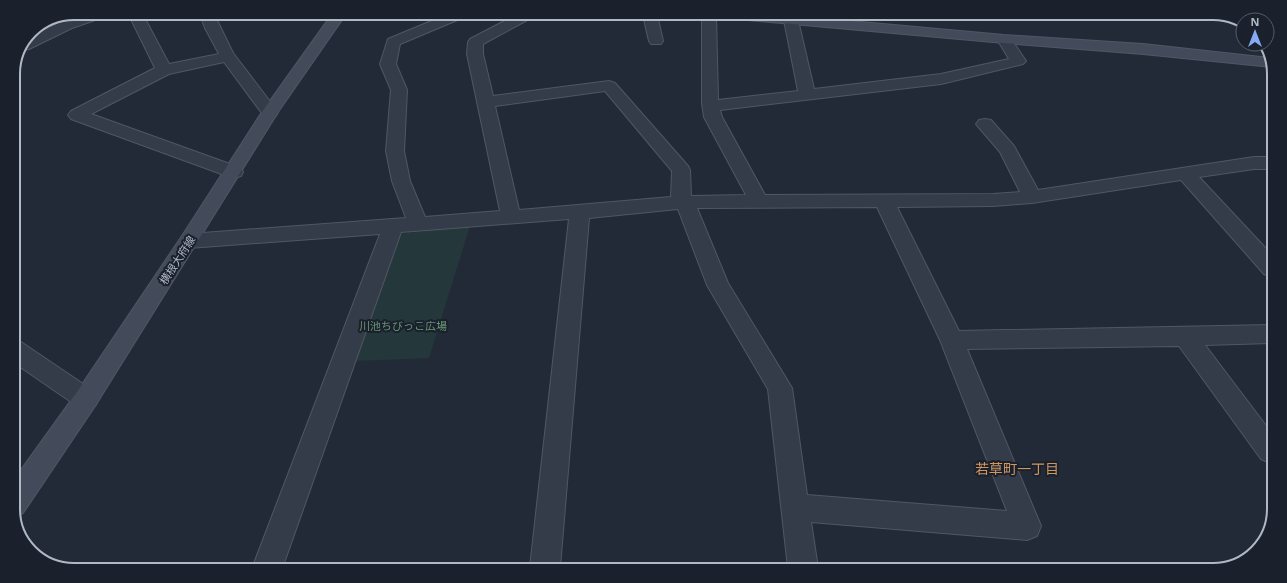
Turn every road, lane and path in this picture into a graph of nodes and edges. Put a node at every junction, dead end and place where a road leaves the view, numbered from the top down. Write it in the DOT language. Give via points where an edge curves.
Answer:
graph roads {
  1 [pos="139,20"];
  2 [pos="209,20"];
  3 [pos="335,20"];
  4 [pos="445,20"];
  5 [pos="517,20"];
  6 [pos="651,20"];
  7 [pos="709,20"];
  8 [pos="791,20"];
  9 [pos="65,21"];
  10 [pos="1004,39"];
  11 [pos="656,41"];
  12 [pos="31,42"];
  13 [pos="228,57"];
  14 [pos="1265,61"];
  15 [pos="164,70"];
  16 [pos="807,95"];
  17 [pos="486,102"];
  18 [pos="710,106"];
  19 [pos="270,112"];
  20 [pos="984,124"];
  21 [pos="1267,163"];
  22 [pos="234,172"];
  23 [pos="1186,174"];
  24 [pos="1032,197"];
  25 [pos="884,201"];
  26 [pos="683,202"];
  27 [pos="759,202"];
  28 [pos="580,212"];
  29 [pos="511,217"];
  30 [pos="404,225"];
  31 [pos="190,241"];
  32 [pos="1267,263"];
  33 [pos="1267,334"];
  34 [pos="1185,337"];
  35 [pos="952,340"];
  36 [pos="20,355"];
  37 [pos="86,399"];
  38 [pos="1267,447"];
  39 [pos="20,494"];
  40 [pos="796,507"];
  41 [pos="269,563"];
  42 [pos="545,563"];
  43 [pos="802,563"];
  1 -- 15 [label="street"];
  2 -- 13 [label="street"];
  3 -- 19 [label="main road, 横根大府線"];
  4 -- 30 [label="street" via="393,42 388,64 399,90 395,151 401,181 416,218"];
  5 -- 17 [label="street" via="475,42 475,54"];
  6 -- 11 [label="street"];
  7 -- 18 [label="street"];
  8 -- 10 [label="main road"];
  8 -- 16 [label="street"];
  9 -- 12 [label="street"];
  10 -- 14 [label="main road"];
  10 -- 16 [label="street" via="1018,62 941,79"];
  13 -- 15 [label="street"];
  13 -- 19 [label="street"];
  15 -- 22 [label="street" via="77,115"];
  16 -- 18 [label="street"];
  17 -- 26 [label="street" via="609,86 681,170"];
  17 -- 29 [label="street"];
  18 -- 27 [label="street" via="713,117"];
  19 -- 22 [label="main road, 横根大府線"];
  20 -- 24 [label="street" via="1008,150"];
  21 -- 23 [label="street"];
  22 -- 31 [label="main road, 横根大府線"];
  23 -- 24 [label="street"];
  23 -- 32 [label="street"];
  24 -- 25 [label="street"];
  25 -- 27 [label="street"];
  25 -- 35 [label="street"];
  26 -- 27 [label="street"];
  26 -- 28 [label="street"];
  26 -- 40 [label="street" via="718,285 780,388"];
  28 -- 29 [label="street"];
  28 -- 42 [label="street"];
  29 -- 30 [label="street"];
  30 -- 31 [label="street"];
  30 -- 41 [label="street"];
  31 -- 37 [label="main road, 横根大府線"];
  33 -- 34 [label="street"];
  34 -- 35 [label="street"];
  34 -- 38 [label="street"];
  35 -- 40 [label="street" via="1027,526"];
  36 -- 37 [label="street"];
  37 -- 39 [label="main road, 横根大府線"];
  40 -- 43 [label="street"];
}
